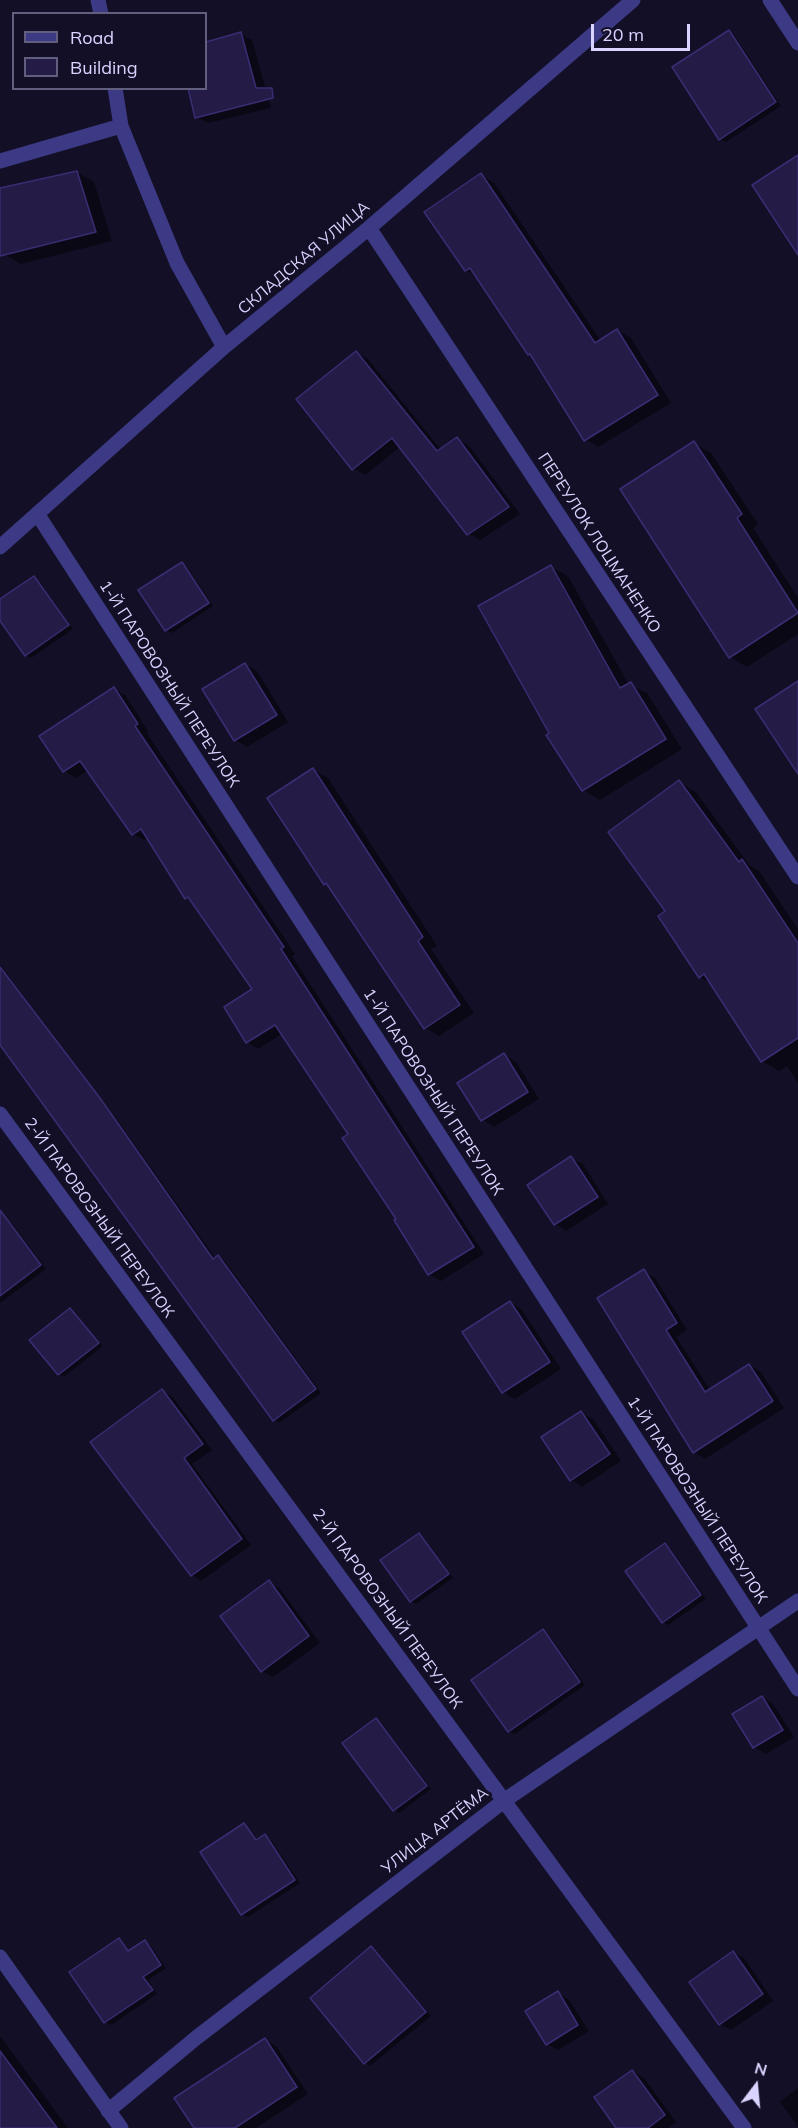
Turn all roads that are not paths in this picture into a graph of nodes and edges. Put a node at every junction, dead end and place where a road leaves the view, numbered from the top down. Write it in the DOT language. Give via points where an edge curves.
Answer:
graph roads {
  1 [pos="633,0"];
  2 [pos="770,0"];
  3 [pos="798,43"];
  4 [pos="114,90"];
  5 [pos="122,126"];
  6 [pos="0,161"];
  7 [pos="369,228"];
  8 [pos="224,347"];
  9 [pos="38,515"];
  10 [pos="0,547"];
  11 [pos="798,877"];
  12 [pos="0,1114"];
  13 [pos="798,1601"];
  14 [pos="758,1627"];
  15 [pos="798,1689"];
  16 [pos="505,1800"];
  17 [pos="0,1957"];
  18 [pos="108,2111"];
  19 [pos="122,2128"];
  20 [pos="744,2128"];
  1 -- 7 [label="street, СКЛАДСКАЯ УЛИЦА"];
  2 -- 3 [label="street"];
  4 -- 5 [label="street"];
  5 -- 6 [label="street"];
  5 -- 8 [label="street" via="177,263"];
  7 -- 8 [label="street, СКЛАДСКАЯ УЛИЦА"];
  7 -- 11 [label="street, ПЕРЕУЛОК ЛОЦМАНЕНКО"];
  8 -- 9 [label="street, СКЛАДСКАЯ УЛИЦА"];
  9 -- 10 [label="street, СКЛАДСКАЯ УЛИЦА"];
  9 -- 14 [label="street, 1-Й ПАРОВОЗНЫЙ ПЕРЕУЛОК"];
  12 -- 16 [label="street, 2-Й ПАРОВОЗНЫЙ ПЕРЕУЛОК"];
  13 -- 14 [label="street, УЛИЦА АРТЁМА"];
  14 -- 15 [label="street, 1-Й ПАРОВОЗНЫЙ ПЕРЕУЛОК"];
  14 -- 16 [label="street, УЛИЦА АРТЁМА"];
  16 -- 18 [label="street, УЛИЦА АРТЁМА" via="206,2030"];
  16 -- 20 [label="street, 2-Й ПАРОВОЗНЫЙ ПЕРЕУЛОК"];
  17 -- 18 [label="street"];
  18 -- 19 [label="street"];
}
